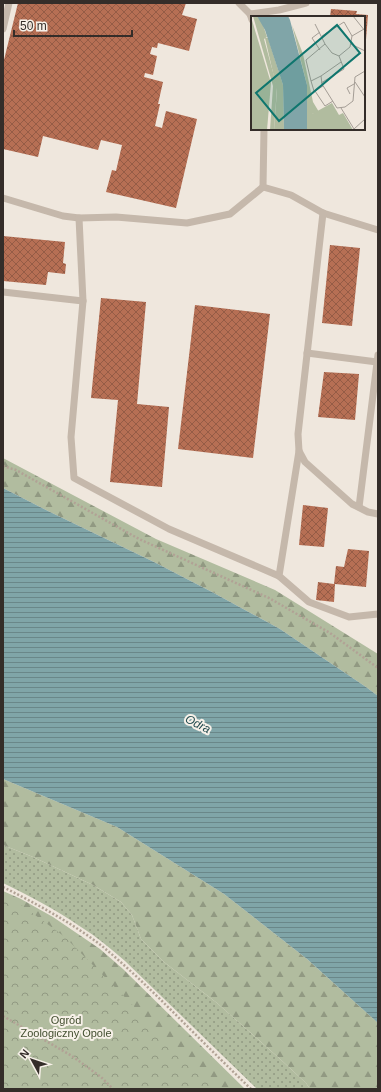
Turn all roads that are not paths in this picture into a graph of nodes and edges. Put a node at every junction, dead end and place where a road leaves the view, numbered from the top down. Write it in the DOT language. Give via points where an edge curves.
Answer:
graph roads {
  1 [pos="9,3"];
  2 [pos="239,3"];
  3 [pos="306,3"];
  4 [pos="255,16"];
  5 [pos="251,17"];
  6 [pos="3,29"];
  7 [pos="264,130"];
  8 [pos="263,187"];
  9 [pos="3,198"];
  10 [pos="323,213"];
  11 [pos="79,218"];
  12 [pos="378,230"];
  13 [pos="3,292"];
  14 [pos="83,300"];
  15 [pos="307,353"];
  16 [pos="378,358"];
  17 [pos="299,451"];
  18 [pos="359,508"];
  19 [pos="378,514"];
  20 [pos="279,576"];
  21 [pos="378,614"];
  1 -- 6 [label="lane"];
  2 -- 5 [label="lane"];
  3 -- 4 [label="lane"];
  7 -- 8 [label="lane"];
  8 -- 10 [label="lane" via="291,195"];
  8 -- 11 [label="lane" via="230,214 188,223 116,217"];
  9 -- 11 [label="lane" via="63,216"];
  10 -- 12 [label="lane"];
  10 -- 15 [label="lane"];
  11 -- 14 [label="lane"];
  13 -- 14 [label="lane"];
  14 -- 20 [label="lane" via="71,437 74,478 169,529"];
  15 -- 16 [label="lane"];
  15 -- 17 [label="lane" via="298,434"];
  16 -- 18 [label="lane"];
  17 -- 18 [label="lane" via="305,462"];
  17 -- 20 [label="lane"];
  18 -- 19 [label="lane"];
  20 -- 21 [label="lane" via="309,602 349,616"];
}
